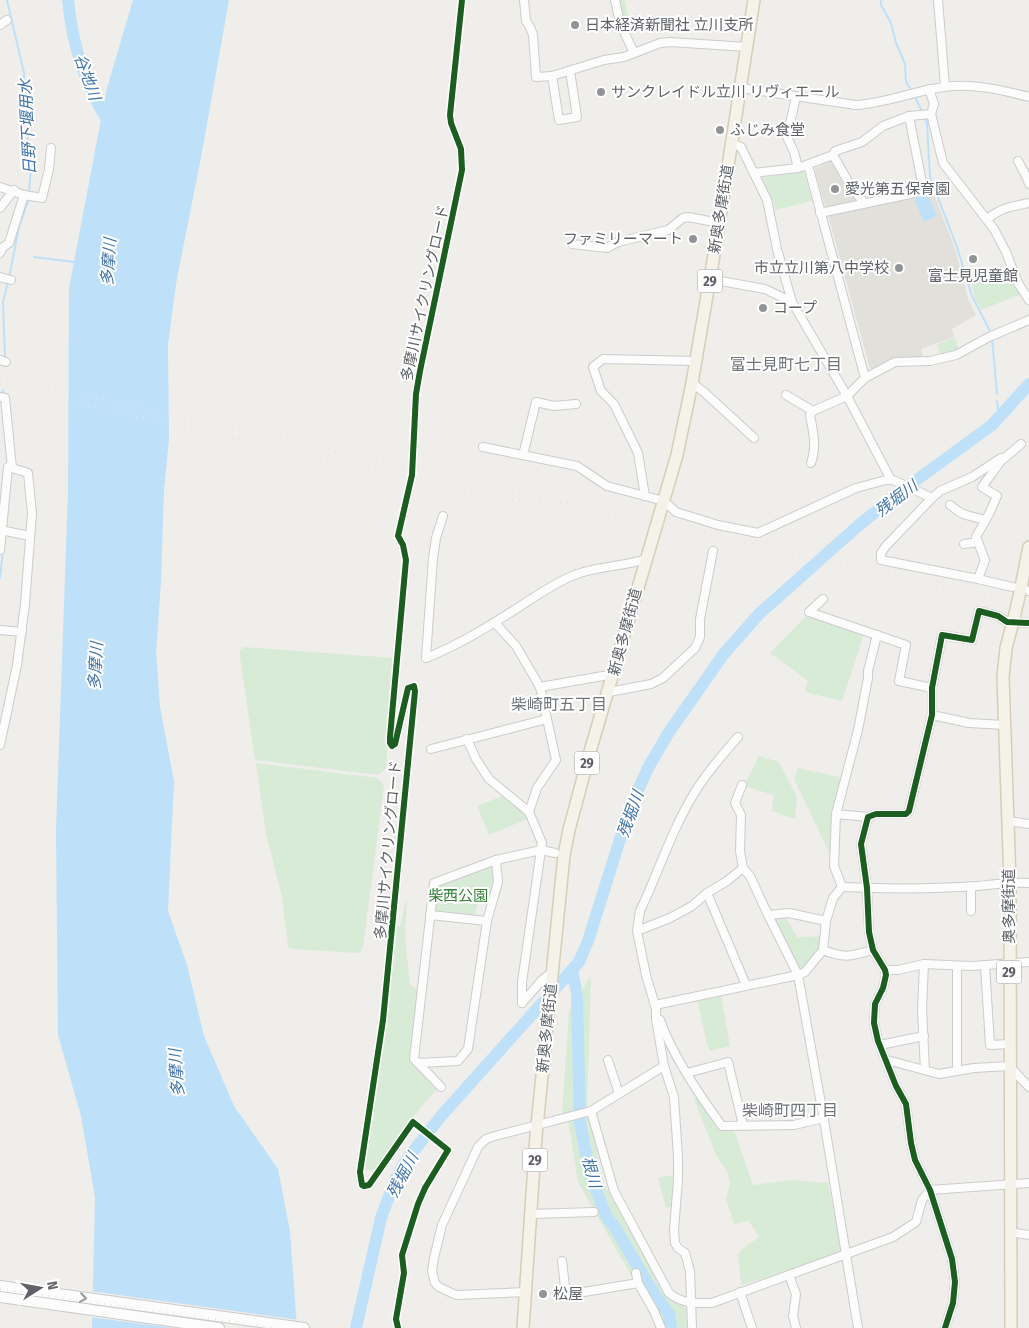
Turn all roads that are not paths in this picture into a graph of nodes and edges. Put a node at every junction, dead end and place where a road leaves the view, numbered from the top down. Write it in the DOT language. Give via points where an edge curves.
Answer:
graph roads {
  1 [pos="524,0"];
  2 [pos="615,0"];
  3 [pos="754,0"];
  4 [pos="938,0"];
  5 [pos="7,20"];
  6 [pos="0,25"];
  7 [pos="747,48"];
  8 [pos="634,53"];
  9 [pos="570,71"];
  10 [pos="552,76"];
  11 [pos="945,86"];
  12 [pos="741,88"];
  13 [pos="929,89"];
  14 [pos="796,97"];
  15 [pos="1029,97"];
  16 [pos="926,114"];
  17 [pos="909,116"];
  18 [pos="732,143"];
  19 [pos="51,148"];
  20 [pos="833,155"];
  21 [pos="1018,161"];
  22 [pos="808,165"];
  23 [pos="798,168"];
  24 [pos="754,173"];
  25 [pos="931,184"];
  26 [pos="1029,184"];
  27 [pos="0,187"];
  28 [pos="923,188"];
  29 [pos="14,190"];
  30 [pos="28,195"];
  31 [pos="864,203"];
  32 [pos="1029,203"];
  33 [pos="0,208"];
  34 [pos="820,213"];
  35 [pos="986,219"];
  36 [pos="720,222"];
  37 [pos="572,244"];
  38 [pos="0,253"];
  39 [pos="710,279"];
  40 [pos="1029,300"];
  41 [pos="792,302"];
  42 [pos="1029,320"];
  43 [pos="696,361"];
  44 [pos="865,378"];
  45 [pos="692,383"];
  46 [pos="786,395"];
  47 [pos="847,396"];
  48 [pos="0,397"];
  49 [pos="576,404"];
  50 [pos="814,411"];
  51 [pos="754,438"];
  52 [pos="1029,438"];
  53 [pos="1021,444"];
  54 [pos="483,447"];
  55 [pos="523,455"];
  56 [pos="811,463"];
  57 [pos="7,467"];
  58 [pos="892,480"];
  59 [pos="645,496"];
  60 [pos="928,496"];
  61 [pos="664,501"];
  62 [pos="950,505"];
  63 [pos="443,516"];
  64 [pos="985,520"];
  65 [pos="1,530"];
  66 [pos="30,536"];
  67 [pos="978,542"];
  68 [pos="964,544"];
  69 [pos="1029,547"];
  70 [pos="0,550"];
  71 [pos="713,552"];
  72 [pos="646,558"];
  73 [pos="978,579"];
  74 [pos="1023,591"];
  75 [pos="823,599"];
  76 [pos="1013,620"];
  77 [pos="495,623"];
  78 [pos="1029,623"];
  79 [pos="0,630"];
  80 [pos="22,632"];
  81 [pos="877,634"];
  82 [pos="614,674"];
  83 [pos="540,687"];
  84 [pos="932,688"];
  85 [pos="608,692"];
  86 [pos="932,715"];
  87 [pos="547,719"];
  88 [pos="1004,725"];
  89 [pos="738,737"];
  90 [pos="467,739"];
  91 [pos="0,745"];
  92 [pos="431,748"];
  93 [pos="742,785"];
  94 [pos="529,812"];
  95 [pos="836,814"];
  96 [pos="868,817"];
  97 [pos="1008,821"];
  98 [pos="1029,824"];
  99 [pos="541,850"];
  100 [pos="555,853"];
  101 [pos="496,860"];
  102 [pos="743,868"];
  103 [pos="1010,882"];
  104 [pos="1029,882"];
  105 [pos="971,886"];
  106 [pos="842,887"];
  107 [pos="867,888"];
  108 [pos="707,893"];
  109 [pos="971,911"];
  110 [pos="768,915"];
  111 [pos="430,916"];
  112 [pos="826,921"];
  113 [pos="487,922"];
  114 [pos="637,931"];
  115 [pos="823,950"];
  116 [pos="873,950"];
  117 [pos="1029,962"];
  118 [pos="1009,963"];
  119 [pos="924,964"];
  120 [pos="985,965"];
  121 [pos="957,966"];
  122 [pos="885,970"];
  123 [pos="552,972"];
  124 [pos="798,975"];
  125 [pos="746,985"];
  126 [pos="656,1007"];
  127 [pos="924,1036"];
  128 [pos="1009,1044"];
  129 [pos="880,1045"];
  130 [pos="608,1060"];
  131 [pos="887,1060"];
  132 [pos="418,1063"];
  133 [pos="664,1066"];
  134 [pos="1009,1066"];
  135 [pos="925,1070"];
  136 [pos="957,1070"];
  137 [pos="687,1073"];
  138 [pos="441,1086"];
  139 [pos="1029,1087"];
  140 [pos="619,1094"];
  141 [pos="591,1111"];
  142 [pos="824,1118"];
  143 [pos="537,1125"];
  144 [pos="742,1125"];
  145 [pos="1029,1183"];
  146 [pos="1010,1184"];
  147 [pos="930,1190"];
  148 [pos="594,1212"];
  149 [pos="531,1214"];
  150 [pos="1010,1232"];
  151 [pos="1029,1235"];
  152 [pos="846,1255"];
  153 [pos="562,1262"];
  154 [pos="636,1273"];
  155 [pos="789,1275"];
  156 [pos="638,1282"];
  157 [pos="0,1286"];
  158 [pos="525,1292"];
  159 [pos="740,1292"];
  160 [pos="0,1297"];
  161 [pos="690,1303"];
  162 [pos="219,1328"];
  163 [pos="304,1328"];
  164 [pos="523,1328"];
  165 [pos="661,1328"];
  166 [pos="692,1328"];
  167 [pos="752,1328"];
  168 [pos="796,1328"];
  169 [pos="858,1328"];
  170 [pos="944,1328"];
  171 [pos="1011,1328"];
  1 -- 10 [label="street" via="526,21 533,35 534,72 536,77"];
  2 -- 8 [label="street" via="620,23"];
  3 -- 7 [label="main road, 新奥多摩街道 / 29"];
  4 -- 11 [label="street"];
  5 -- 6 [label="street"];
  7 -- 8 [label="street" via="670,42"];
  7 -- 12 [label="main road, 新奥多摩街道 / 29"];
  8 -- 9 [label="street"];
  9 -- 10 [label="street"];
  9 -- 10 [label="street" via="577,117 559,120"];
  11 -- 13 [label="street"];
  11 -- 15 [label="street" via="1006,91"];
  12 -- 14 [label="street"];
  12 -- 18 [label="main road, 新奥多摩街道 / 29"];
  13 -- 14 [label="street" via="856,106"];
  13 -- 16 [label="street" via="934,104"];
  14 -- 23 [label="street" via="787,137"];
  16 -- 17 [label="street"];
  16 -- 35 [label="street" via="944,163"];
  17 -- 20 [label="street" via="883,126 862,142 835,151"];
  17 -- 28 [label="street"];
  18 -- 24 [label="street" via="741,147"];
  18 -- 36 [label="main road, 新奥多摩街道 / 29"];
  19 -- 30 [label="street" via="42,198"];
  20 -- 22 [label="street"];
  20 -- 31 [label="street"];
  21 -- 26 [label="street"];
  22 -- 23 [label="street"];
  22 -- 34 [label="street"];
  23 -- 24 [label="street"];
  24 -- 41 [label="street" via="770,207 777,249"];
  25 -- 28 [label="street"];
  27 -- 29 [label="street"];
  28 -- 31 [label="street" via="910,194"];
  29 -- 30 [label="street"];
  29 -- 33 [label="street"];
  30 -- 38 [label="street"];
  31 -- 34 [label="street"];
  32 -- 35 [label="street" via="1010,206"];
  34 -- 44 [label="street"];
  35 -- 40 [label="street"];
  36 -- 37 [label="street" via="688,217 668,230 618,242 607,248"];
  36 -- 39 [label="main road, 新奥多摩街道 / 29"];
  39 -- 41 [label="street" via="766,289"];
  39 -- 43 [label="main road, 新奥多摩街道 / 29"];
  41 -- 47 [label="street"];
  42 -- 44 [label="street" via="956,355 930,361 895,362"];
  43 -- 45 [label="main road, 新奥多摩街道 / 29"];
  43 -- 59 [label="street" via="603,359 594,367 601,391 614,404 638,453"];
  44 -- 47 [label="street"];
  45 -- 51 [label="street"];
  45 -- 61 [label="main road, 新奥多摩街道 / 29"];
  46 -- 50 [label="street"];
  47 -- 50 [label="street"];
  47 -- 58 [label="street"];
  48 -- 57 [label="street" via="5,398"];
  49 -- 55 [label="street" via="554,406 536,402"];
  50 -- 56 [label="street" via="810,415 815,445"];
  52 -- 53 [label="street"];
  53 -- 60 [label="street" via="972,477"];
  53 -- 64 [label="street" via="1001,461 982,487 997,496"];
  54 -- 55 [label="street"];
  55 -- 59 [label="street" via="577,466 607,486"];
  57 -- 65 [label="street"];
  57 -- 66 [label="street" via="28,473 32,514"];
  58 -- 60 [label="street"];
  58 -- 61 [label="street" via="856,488 758,533 693,518 676,512"];
  59 -- 61 [label="street"];
  60 -- 73 [label="street" via="886,546 881,560"];
  61 -- 72 [label="main road, 新奥多摩街道 / 29"];
  62 -- 64 [label="street" via="962,515"];
  63 -- 77 [label="street" via="434,551 426,658"];
  64 -- 67 [label="street" via="976,536"];
  65 -- 66 [label="street"];
  65 -- 70 [label="street"];
  66 -- 80 [label="street"];
  67 -- 68 [label="street"];
  67 -- 73 [label="street" via="985,560"];
  69 -- 74 [label="main road, 奥多摩街道 / 29"];
  71 -- 85 [label="street" via="700,619 700,637 695,648 652,684"];
  72 -- 77 [label="street" via="573,576"];
  72 -- 82 [label="main road, 新奥多摩街道 / 29"];
  73 -- 74 [label="street"];
  74 -- 76 [label="main road, 奥多摩街道 / 29, bridge"];
  75 -- 81 [label="street" via="809,612"];
  76 -- 78 [label="street" via="1018,624"];
  76 -- 84 [label="street" via="1007,622 979,611 972,640 942,635"];
  76 -- 88 [label="main road, 奥多摩街道 / 29" via="1004,667"];
  77 -- 83 [label="street" via="516,646"];
  79 -- 80 [label="street"];
  80 -- 91 [label="street"];
  81 -- 84 [label="street" via="906,645 899,681"];
  81 -- 95 [label="street" via="858,730"];
  82 -- 83 [label="street"];
  82 -- 85 [label="main road, 新奥多摩街道 / 29"];
  83 -- 87 [label="street"];
  84 -- 86 [label="street"];
  85 -- 123 [label="main road, 新奥多摩街道 / 29" via="564,854"];
  86 -- 88 [label="street" via="970,723"];
  86 -- 96 [label="street" via="909,811 906,814"];
  87 -- 90 [label="street"];
  87 -- 94 [label="street" via="556,760 537,788"];
  88 -- 97 [label="main road, 奥多摩街道 / 29"];
  89 -- 114 [label="street" via="694,794 640,911"];
  90 -- 92 [label="street"];
  90 -- 94 [label="street" via="489,779"];
  93 -- 102 [label="street" via="735,803 741,815"];
  94 -- 99 [label="street" via="542,842"];
  95 -- 96 [label="street"];
  95 -- 106 [label="street" via="834,866"];
  96 -- 107 [label="street" via="861,844"];
  97 -- 98 [label="street"];
  97 -- 103 [label="main road, 奥多摩街道 / 29"];
  99 -- 100 [label="street"];
  99 -- 101 [label="street"];
  99 -- 123 [label="street" via="522,982 522,1003"];
  101 -- 111 [label="street" via="434,883"];
  101 -- 113 [label="street" via="498,882"];
  102 -- 108 [label="street"];
  102 -- 110 [label="street"];
  103 -- 104 [label="street"];
  103 -- 105 [label="street"];
  103 -- 118 [label="main road, 奥多摩街道 / 29"];
  105 -- 107 [label="street"];
  105 -- 109 [label="street"];
  106 -- 107 [label="street"];
  106 -- 112 [label="street" via="832,898"];
  107 -- 116 [label="street"];
  108 -- 114 [label="street" via="670,918"];
  108 -- 125 [label="street"];
  110 -- 112 [label="street" via="790,913"];
  110 -- 124 [label="street"];
  111 -- 113 [label="street"];
  111 -- 132 [label="street" via="414,1059"];
  112 -- 115 [label="street"];
  113 -- 132 [label="street" via="468,1049 458,1061"];
  114 -- 126 [label="street"];
  115 -- 116 [label="street" via="839,956"];
  115 -- 124 [label="street" via="805,972"];
  116 -- 122 [label="street"];
  117 -- 118 [label="street"];
  118 -- 120 [label="street"];
  118 -- 128 [label="main road, 奥多摩街道 / 29"];
  119 -- 121 [label="street"];
  119 -- 122 [label="street"];
  119 -- 127 [label="street"];
  120 -- 121 [label="street"];
  120 -- 128 [label="street" via="990,1045"];
  121 -- 136 [label="street"];
  122 -- 129 [label="street" via="885,981 874,1013"];
  123 -- 143 [label="main road, 新奥多摩街道 / 29"];
  124 -- 125 [label="street"];
  124 -- 142 [label="street"];
  125 -- 126 [label="street"];
  126 -- 133 [label="street"];
  126 -- 137 [label="street" via="668,1040"];
  127 -- 129 [label="street"];
  127 -- 135 [label="street"];
  128 -- 134 [label="main road, 奥多摩街道 / 29"];
  129 -- 131 [label="street"];
  130 -- 140 [label="street"];
  131 -- 135 [label="street"];
  131 -- 147 [label="street" via="906,1104 915,1160"];
  132 -- 138 [label="street"];
  133 -- 140 [label="street"];
  133 -- 161 [label="street" via="674,1097 678,1157 675,1243 685,1253 690,1272"];
  134 -- 136 [label="street"];
  134 -- 139 [label="street"];
  134 -- 146 [label="main road, 奥多摩街道 / 29"];
  135 -- 136 [label="street" via="939,1074"];
  137 -- 144 [label="street" via="722,1126"];
  137 -- 144 [label="street" via="728,1062"];
  140 -- 141 [label="street"];
  141 -- 143 [label="street"];
  141 -- 161 [label="street" via="614,1191 668,1293 675,1299"];
  142 -- 144 [label="street" via="794,1125"];
  142 -- 152 [label="street"];
  143 -- 149 [label="main road, 新奥多摩街道 / 29"];
  143 -- 158 [label="street" via="486,1139 478,1147 442,1225 432,1271 439,1287 451,1294"];
  145 -- 146 [label="street"];
  146 -- 147 [label="street"];
  146 -- 150 [label="main road, 奥多摩街道 / 29"];
  147 -- 152 [label="street" via="922,1200 916,1222 894,1237"];
  147 -- 170 [label="street" via="952,1258 955,1282 953,1304"];
  148 -- 149 [label="street"];
  149 -- 158 [label="main road, 新奥多摩街道 / 29"];
  150 -- 151 [label="street"];
  150 -- 171 [label="main road, 奥多摩街道 / 29"];
  152 -- 155 [label="street"];
  152 -- 169 [label="street"];
  153 -- 156 [label="street" via="566,1294"];
  154 -- 156 [label="street"];
  155 -- 159 [label="street"];
  155 -- 168 [label="street" via="796,1294 793,1316"];
  156 -- 165 [label="street"];
  157 -- 163 [label="main road, one-way"];
  158 -- 164 [label="main road, 新奥多摩街道 / 29"];
  159 -- 161 [label="street" via="712,1303"];
  159 -- 167 [label="street"];
  160 -- 162 [label="main road"];
  161 -- 166 [label="street"];
}
